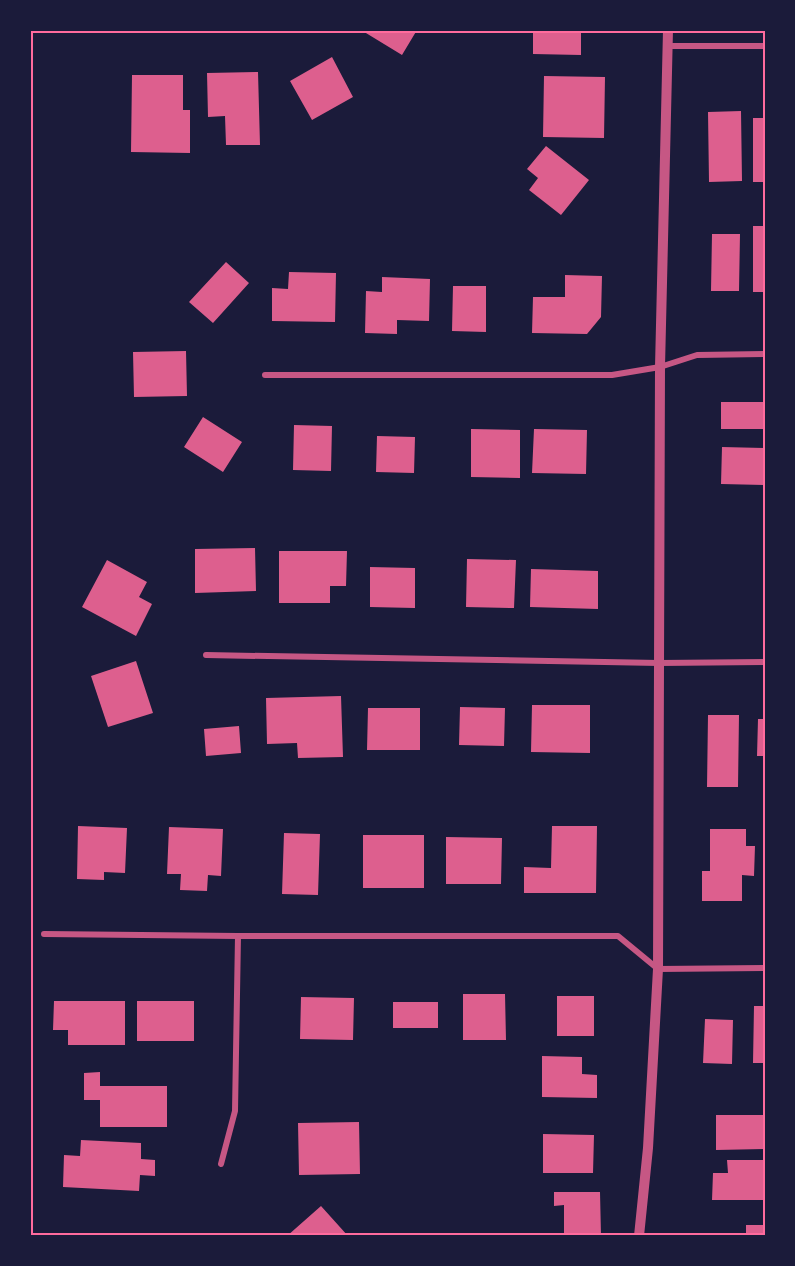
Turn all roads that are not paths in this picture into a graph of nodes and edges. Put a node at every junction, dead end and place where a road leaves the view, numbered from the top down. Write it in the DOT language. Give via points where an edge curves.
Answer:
graph roads {
  1 [pos="668,30"];
  2 [pos="667,46"];
  3 [pos="765,46"];
  4 [pos="765,354"];
  5 [pos="660,367"];
  6 [pos="265,375"];
  7 [pos="206,655"];
  8 [pos="765,662"];
  9 [pos="659,663"];
  10 [pos="44,934"];
  11 [pos="238,936"];
  12 [pos="765,968"];
  13 [pos="658,969"];
  14 [pos="221,1164"];
  15 [pos="639,1236"];
  1 -- 2 [label="street"];
  2 -- 3 [label="street"];
  2 -- 5 [label="street"];
  4 -- 5 [label="street" via="697,355"];
  5 -- 6 [label="street" via="612,375"];
  5 -- 9 [label="street"];
  7 -- 9 [label="street"];
  8 -- 9 [label="street"];
  9 -- 13 [label="street"];
  10 -- 11 [label="street"];
  11 -- 13 [label="street" via="618,936"];
  11 -- 14 [label="street" via="235,1111"];
  12 -- 13 [label="street"];
  13 -- 15 [label="street"];
}
